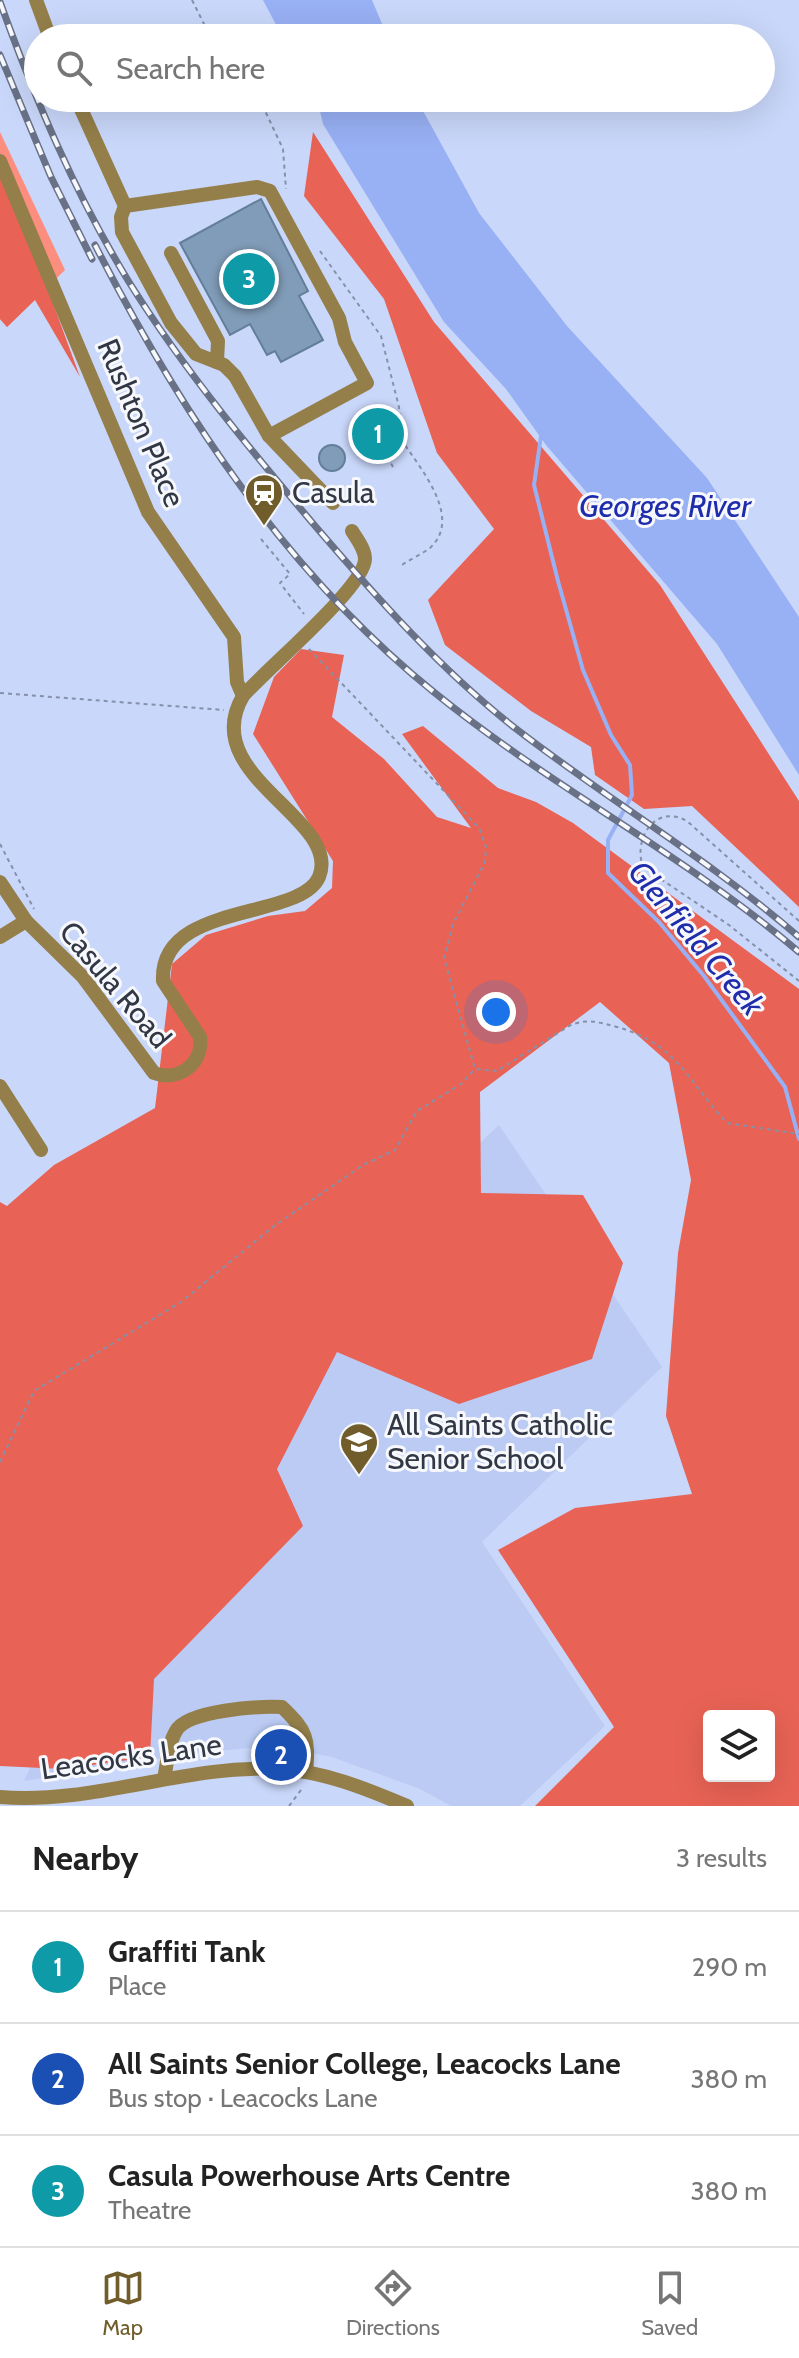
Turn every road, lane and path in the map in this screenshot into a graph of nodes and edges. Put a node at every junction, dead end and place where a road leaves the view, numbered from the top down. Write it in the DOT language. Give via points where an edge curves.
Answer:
graph roads {
  1 [pos="36,0"];
  2 [pos="192,0"];
  3 [pos="45,24"];
  4 [pos="204,24"];
  5 [pos="82,112"];
  6 [pos="266,112"];
  7 [pos="0,161"];
  8 [pos="288,195"];
  9 [pos="125,206"];
  10 [pos="314,242"];
  11 [pos="171,253"];
  12 [pos="217,362"];
  13 [pos="269,436"];
  14 [pos="401,439"];
  15 [pos="393,467"];
  16 [pos="333,503"];
  17 [pos="266,504"];
  18 [pos="261,508"];
  19 [pos="352,531"];
  20 [pos="261,539"];
  21 [pos="402,565"];
  22 [pos="315,618"];
  23 [pos="308,647"];
  24 [pos="0,693"];
  25 [pos="243,696"];
  26 [pos="233,713"];
  27 [pos="0,844"];
  28 [pos="0,882"];
  29 [pos="26,921"];
  30 [pos="799,921"];
  31 [pos="0,937"];
  32 [pos="799,981"];
  33 [pos="475,1069"];
  34 [pos="0,1086"];
  35 [pos="799,1134"];
  36 [pos="41,1150"];
  37 [pos="0,1462"];
  38 [pos="306,1772"];
  39 [pos="164,1779"];
  40 [pos="101,1790"];
  41 [pos="301,1790"];
  42 [pos="0,1797"];
  43 [pos="104,1806"];
  44 [pos="289,1806"];
  45 [pos="407,1806"];
  1 -- 3 [label="street"];
  2 -- 4 [label="path"];
  5 -- 9 [label="street"];
  6 -- 8 [label="path" via="283,149"];
  7 -- 25 [label="street, Rushton Place" via="148,512 234,637"];
  9 -- 12 [label="street" via="122,232 171,323 196,354"];
  9 -- 13 [label="street" via="257,187 270,191 339,318 367,383"];
  10 -- 14 [label="path" via="381,336 399,407"];
  11 -- 12 [label="street" via="218,341"];
  12 -- 13 [label="street" via="235,376"];
  13 -- 16 [label="street"];
  14 -- 15 [label="path" via="387,456"];
  14 -- 21 [label="path" via="442,513 433,544"];
  17 -- 18 [label="path"];
  19 -- 22 [label="street" via="365,553 364,567"];
  20 -- 22 [label="path" via="290,574 280,583"];
  22 -- 25 [label="street"];
  23 -- 33 [label="path" via="479,828 485,862 453,924 444,958"];
  24 -- 26 [label="path" via="210,707"];
  25 -- 26 [label="street"];
  26 -- 29 [label="street, Casula Road" via="231,730 242,758 306,832 318,852 320,872 302,896 214,921 170,950 163,981 200,1037 189,1068 174,1076 154,1073 83,977"];
  27 -- 29 [label="path" via="36,906"];
  28 -- 29 [label="street"];
  29 -- 31 [label="street, Casula Road"];
  30 -- 32 [label="path" via="687,821 670,814 648,830 639,856 643,867"];
  33 -- 35 [label="path" via="497,1071 569,1026 597,1021 633,1032 669,1052 727,1123"];
  33 -- 37 [label="path" via="417,1111 395,1150 363,1165 274,1226 181,1302 34,1391"];
  34 -- 36 [label="street"];
  38 -- 39 [label="street, Leacocks Lane" via="240,1769"];
  38 -- 39 [label="street" via="307,1738 282,1707 262,1706 185,1720 175,1731"];
  38 -- 45 [label="street, Leacocks Lane"];
  39 -- 40 [label="street, Leacocks Lane"];
  40 -- 42 [label="street, Leacocks Lane"];
  40 -- 43 [label="street"];
  41 -- 44 [label="path"];
}
